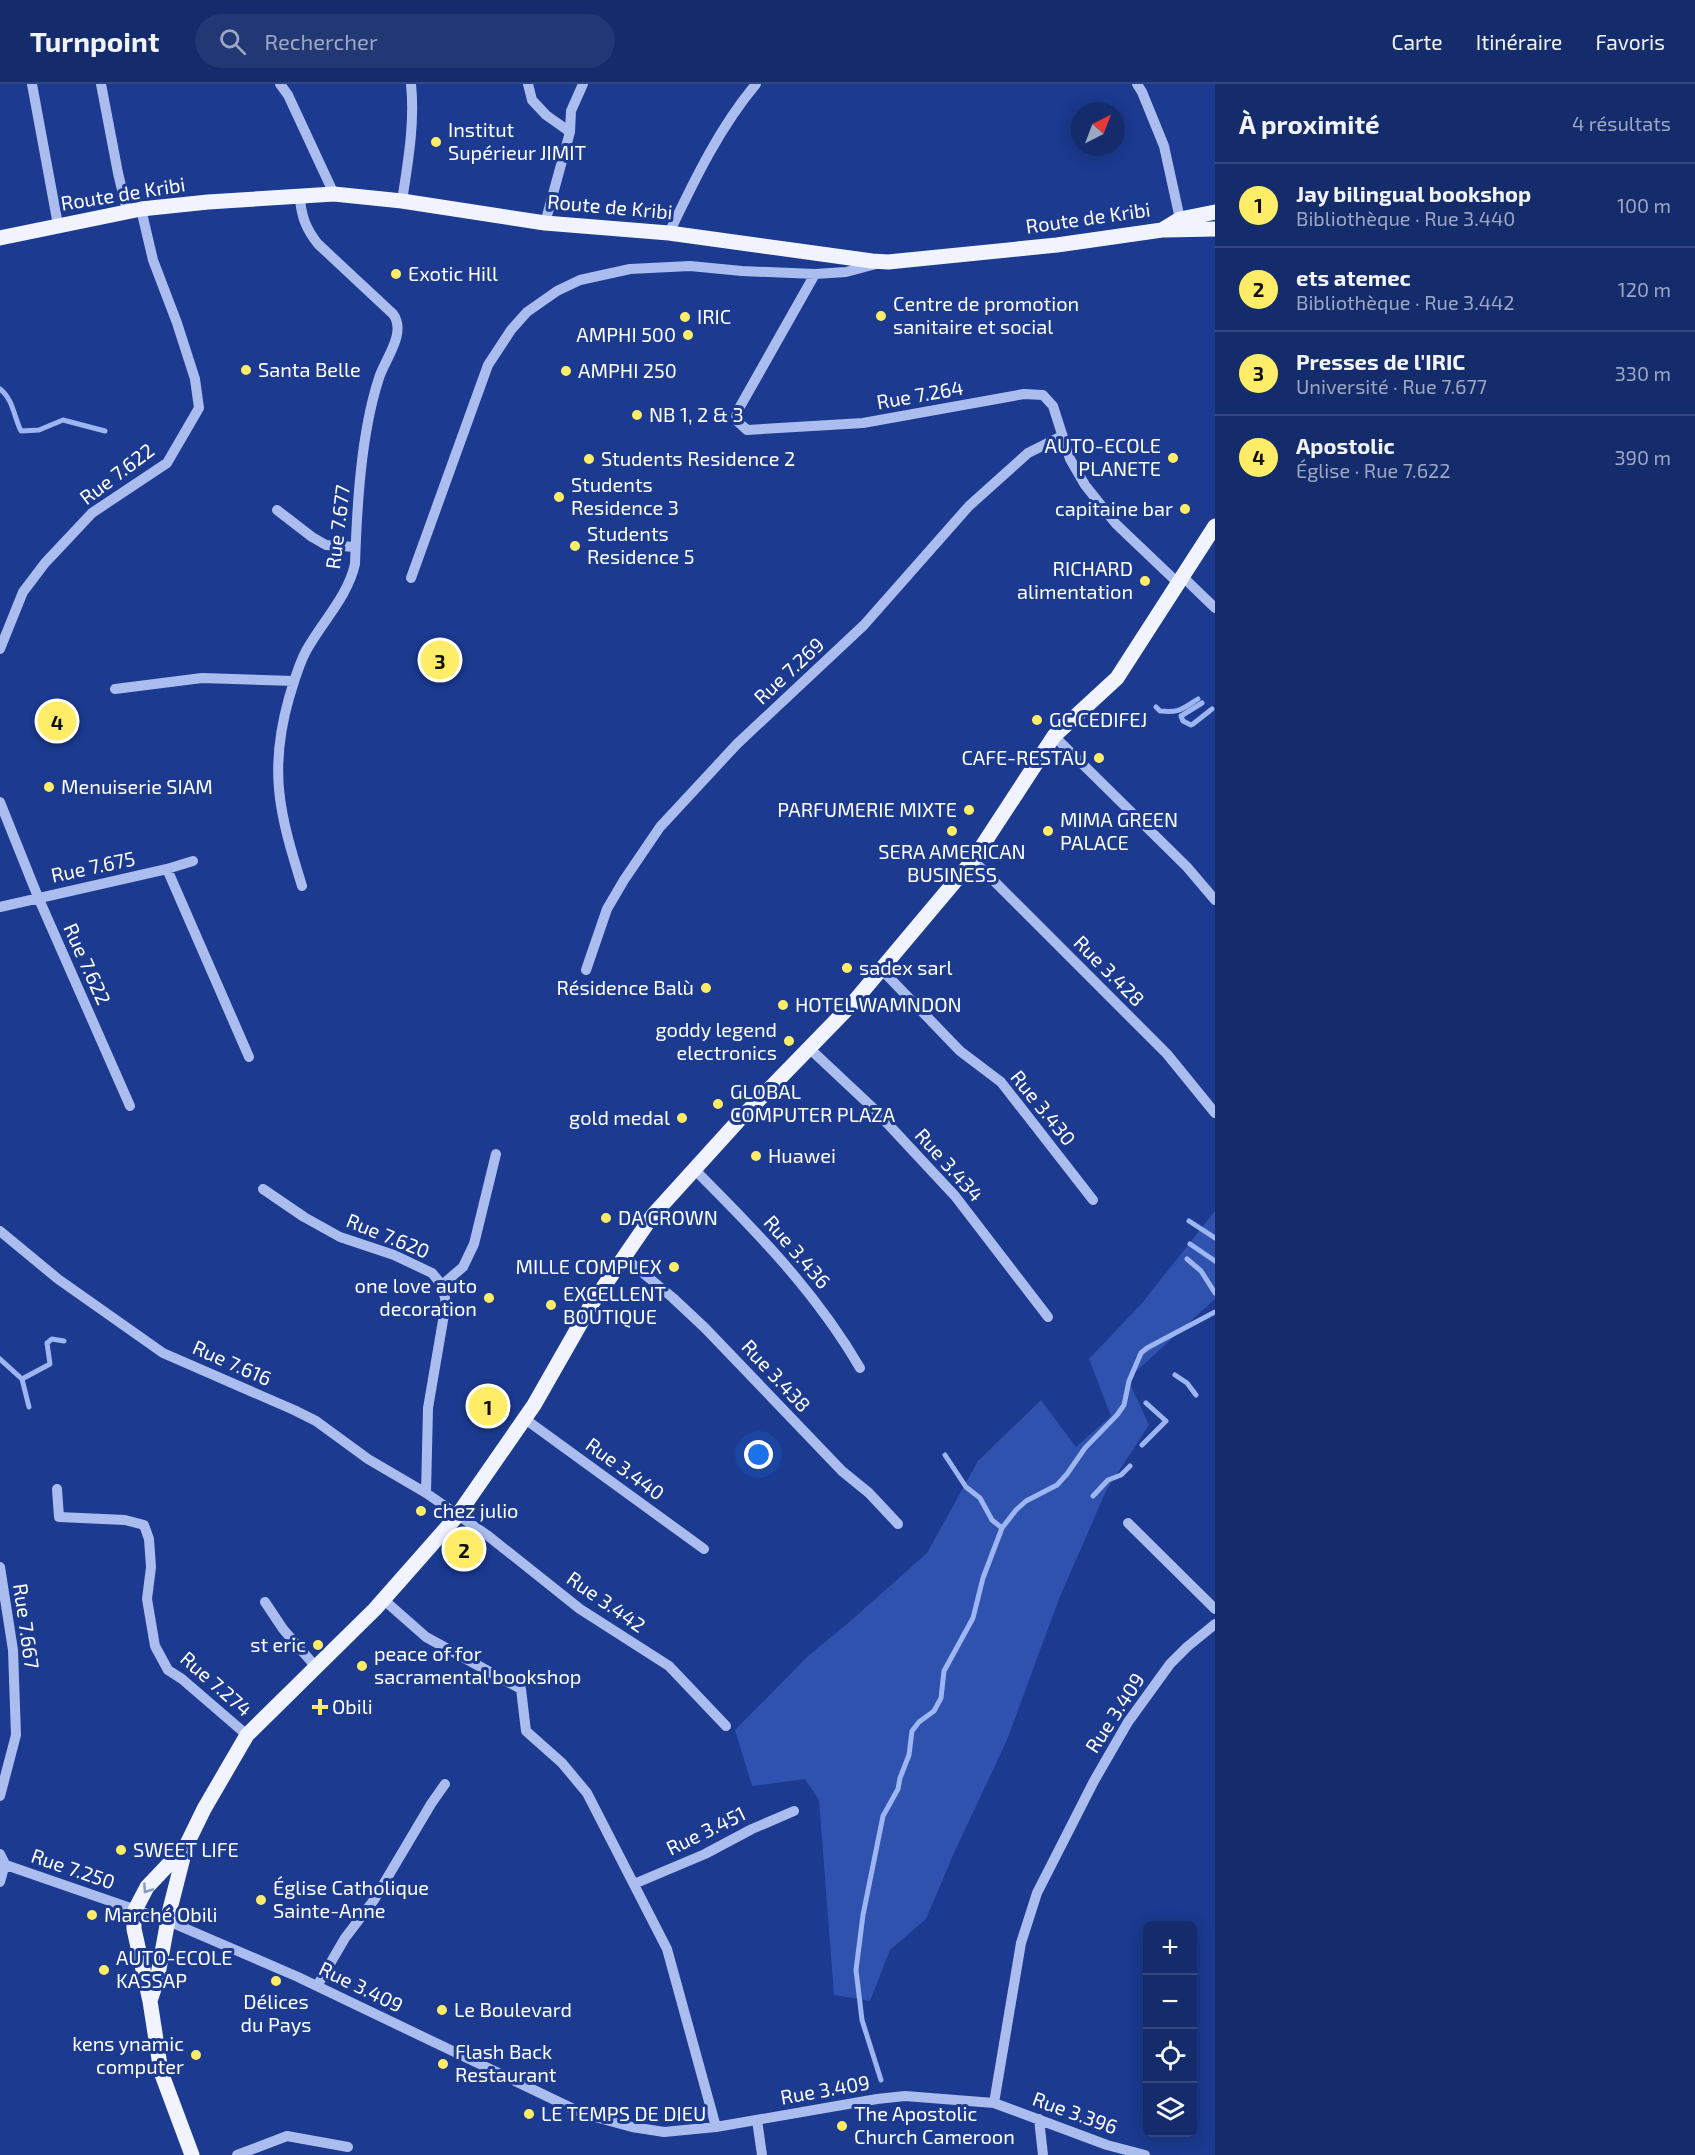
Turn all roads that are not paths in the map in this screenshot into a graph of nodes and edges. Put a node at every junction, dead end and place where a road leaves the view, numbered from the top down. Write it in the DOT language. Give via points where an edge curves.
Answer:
graph roads {
  1 [pos="32,84"];
  2 [pos="101,84"];
  3 [pos="280,84"];
  4 [pos="411,84"];
  5 [pos="528,84"];
  6 [pos="583,84"];
  7 [pos="756,84"];
  8 [pos="1137,84"];
  9 [pos="570,132"];
  10 [pos="334,194"];
  11 [pos="300,197"];
  12 [pos="402,201"];
  13 [pos="134,210"];
  14 [pos="1215,212"];
  15 [pos="1180,219"];
  16 [pos="545,223"];
  17 [pos="58,225"];
  18 [pos="1215,229"];
  19 [pos="1162,230"];
  20 [pos="669,233"];
  21 [pos="0,238"];
  22 [pos="888,262"];
  23 [pos="815,274"];
  24 [pos="1062,436"];
  25 [pos="277,510"];
  26 [pos="1215,526"];
  27 [pos="355,547"];
  28 [pos="411,578"];
  29 [pos="1181,580"];
  30 [pos="1215,608"];
  31 [pos="0,649"];
  32 [pos="294,681"];
  33 [pos="115,689"];
  34 [pos="1054,736"];
  35 [pos="0,802"];
  36 [pos="973,860"];
  37 [pos="193,861"];
  38 [pos="167,869"];
  39 [pos="302,886"];
  40 [pos="38,897"];
  41 [pos="1215,900"];
  42 [pos="0,907"];
  43 [pos="881,969"];
  44 [pos="586,970"];
  45 [pos="809,1048"];
  46 [pos="249,1057"];
  47 [pos="130,1106"];
  48 [pos="1215,1113"];
  49 [pos="496,1154"];
  50 [pos="694,1169"];
  51 [pos="263,1189"];
  52 [pos="1093,1200"];
  53 [pos="0,1231"];
  54 [pos="624,1257"];
  55 [pos="442,1285"];
  56 [pos="1048,1317"];
  57 [pos="861,1368"];
  58 [pos="525,1419"];
  59 [pos="57,1489"];
  60 [pos="426,1492"];
  61 [pos="457,1516"];
  62 [pos="1128,1523"];
  63 [pos="898,1524"];
  64 [pos="704,1549"];
  65 [pos="0,1567"];
  66 [pos="384,1600"];
  67 [pos="265,1602"];
  68 [pos="1215,1609"];
  69 [pos="1215,1624"];
  70 [pos="316,1667"];
  71 [pos="726,1726"];
  72 [pos="247,1735"];
  73 [pos="445,1784"];
  74 [pos="0,1796"];
  75 [pos="794,1811"];
  76 [pos="186,1846"];
  77 [pos="2,1860"];
  78 [pos="0,1882"];
  79 [pos="634,1884"];
  80 [pos="135,1910"];
  81 [pos="168,1921"];
  82 [pos="318,1986"];
  83 [pos="150,2001"];
  84 [pos="994,2103"];
  85 [pos="1039,2119"];
  86 [pos="757,2120"];
  87 [pos="716,2127"];
  88 [pos="348,2147"];
  89 [pos="192,2155"];
  90 [pos="237,2155"];
  91 [pos="762,2155"];
  92 [pos="1043,2155"];
  93 [pos="1144,2155"];
  1 -- 17 [label="street"];
  2 -- 13 [label="street, Rue 7.622" via="118,173"];
  3 -- 10 [label="street"];
  4 -- 12 [label="street" via="411,135"];
  5 -- 9 [label="street" via="532,100"];
  6 -- 9 [label="street" via="571,111"];
  7 -- 20 [label="street" via="702,166"];
  8 -- 15 [label="street" via="1164,146"];
  9 -- 16 [label="street"];
  10 -- 11 [label="main road, Route de Kribi"];
  10 -- 12 [label="main road, Route de Kribi"];
  11 -- 13 [label="main road, Route de Kribi"];
  11 -- 27 [label="street, Rue 7.677" via="303,220 318,244 398,320 399,330 366,426"];
  12 -- 16 [label="main road, Route de Kribi"];
  13 -- 17 [label="main road, Route de Kribi"];
  13 -- 31 [label="street, Rue 7.622" via="177,324 195,379 199,408 167,463 92,513 45,563 23,592"];
  14 -- 15 [label="main road, Route de Kribi"];
  15 -- 19 [label="main road, Route de Kribi"];
  16 -- 20 [label="main road, Route de Kribi"];
  17 -- 21 [label="main road, Route de Kribi"];
  18 -- 19 [label="main road"];
  19 -- 22 [label="main road, Route de Kribi"];
  20 -- 22 [label="main road, Route de Kribi"];
  22 -- 23 [label="street" via="846,272"];
  23 -- 24 [label="street, Rue 7.264" via="737,412 740,426 747,430 863,423 1037,393 1053,406"];
  23 -- 28 [label="street" via="690,266 630,269 580,280 527,312 488,365"];
  24 -- 29 [label="street, Rue 7.264" via="1084,485 1116,524"];
  24 -- 44 [label="street, Rue 7.269" via="1028,453 969,506 864,625 737,744 660,827 607,909"];
  25 -- 27 [label="street" via="326,545"];
  26 -- 29 [label="main road"];
  27 -- 32 [label="street, Rue 7.677" via="352,578 316,632"];
  29 -- 30 [label="street, Rue 7.264"];
  29 -- 34 [label="main road" via="1117,678"];
  32 -- 33 [label="street" via="202,678"];
  32 -- 39 [label="street, Rue 7.677" via="278,759 279,799"];
  34 -- 36 [label="main road"];
  34 -- 41 [label="street" via="1187,867"];
  35 -- 40 [label="street, Rue 7.622"];
  36 -- 43 [label="main road"];
  36 -- 48 [label="street, Rue 3.428" via="1167,1054"];
  37 -- 38 [label="street, Rue 7.675"];
  38 -- 40 [label="street, Rue 7.675"];
  38 -- 46 [label="street"];
  40 -- 42 [label="street, Rue 7.675"];
  40 -- 47 [label="street, Rue 7.622"];
  43 -- 45 [label="main road"];
  43 -- 52 [label="street, Rue 3.430" via="960,1051 1001,1082"];
  45 -- 50 [label="main road"];
  45 -- 56 [label="street, Rue 3.434" via="874,1108 955,1196"];
  49 -- 55 [label="street" via="474,1244 463,1267"];
  50 -- 54 [label="main road" via="653,1215"];
  50 -- 57 [label="street, Rue 3.436" via="754,1229 813,1297"];
  51 -- 55 [label="street, Rue 7.620" via="340,1237 394,1255 432,1273"];
  53 -- 60 [label="street, Rue 7.616" via="58,1279 163,1353 316,1421 368,1459"];
  54 -- 58 [label="main road" via="591,1305"];
  54 -- 63 [label="street, Rue 3.438" via="705,1328"];
  55 -- 60 [label="street, Rue 7.620" via="446,1302 428,1408"];
  58 -- 61 [label="main road"];
  58 -- 64 [label="street, Rue 3.440"];
  59 -- 72 [label="street, Rue 7.274" via="59,1517 125,1520 144,1525 151,1568 147,1599 155,1646 168,1670"];
  60 -- 61 [label="street, Rue 7.616"];
  61 -- 66 [label="main road"];
  61 -- 71 [label="street, Rue 3.442" via="487,1535 579,1609 669,1666"];
  62 -- 68 [label="street"];
  65 -- 74 [label="street, Rue 7.667" via="14,1650 16,1735"];
  66 -- 70 [label="main road"];
  66 -- 79 [label="street" via="426,1637 521,1689 526,1731 562,1763 587,1793"];
  67 -- 70 [label="street"];
  69 -- 84 [label="street, Rue 3.409" via="1170,1664 1128,1722 1037,1893 1021,1942"];
  70 -- 72 [label="main road"];
  72 -- 76 [label="main road"];
  73 -- 82 [label="street"];
  75 -- 79 [label="street, Rue 3.451"];
  76 -- 80 [label="main road, one-way" via="147,1887"];
  76 -- 81 [label="main road"];
  77 -- 78 [label="street"];
  77 -- 80 [label="street, Rue 7.250"];
  79 -- 87 [label="street" via="672,1960"];
  80 -- 81 [label="street, Rue 7.250"];
  80 -- 83 [label="main road" via="134,1929"];
  81 -- 82 [label="street, Rue 3.409"];
  81 -- 83 [label="main road"];
  82 -- 87 [label="street, Rue 3.409" via="584,2114 664,2132"];
  83 -- 89 [label="main road" via="161,2072"];
  84 -- 85 [label="street, Rue 3.396"];
  84 -- 86 [label="street, Rue 3.409" via="905,2096"];
  85 -- 92 [label="street"];
  85 -- 93 [label="street, Rue 3.396"];
  86 -- 87 [label="street, Rue 3.409"];
  86 -- 91 [label="street"];
  88 -- 90 [label="street" via="287,2136"];
}
